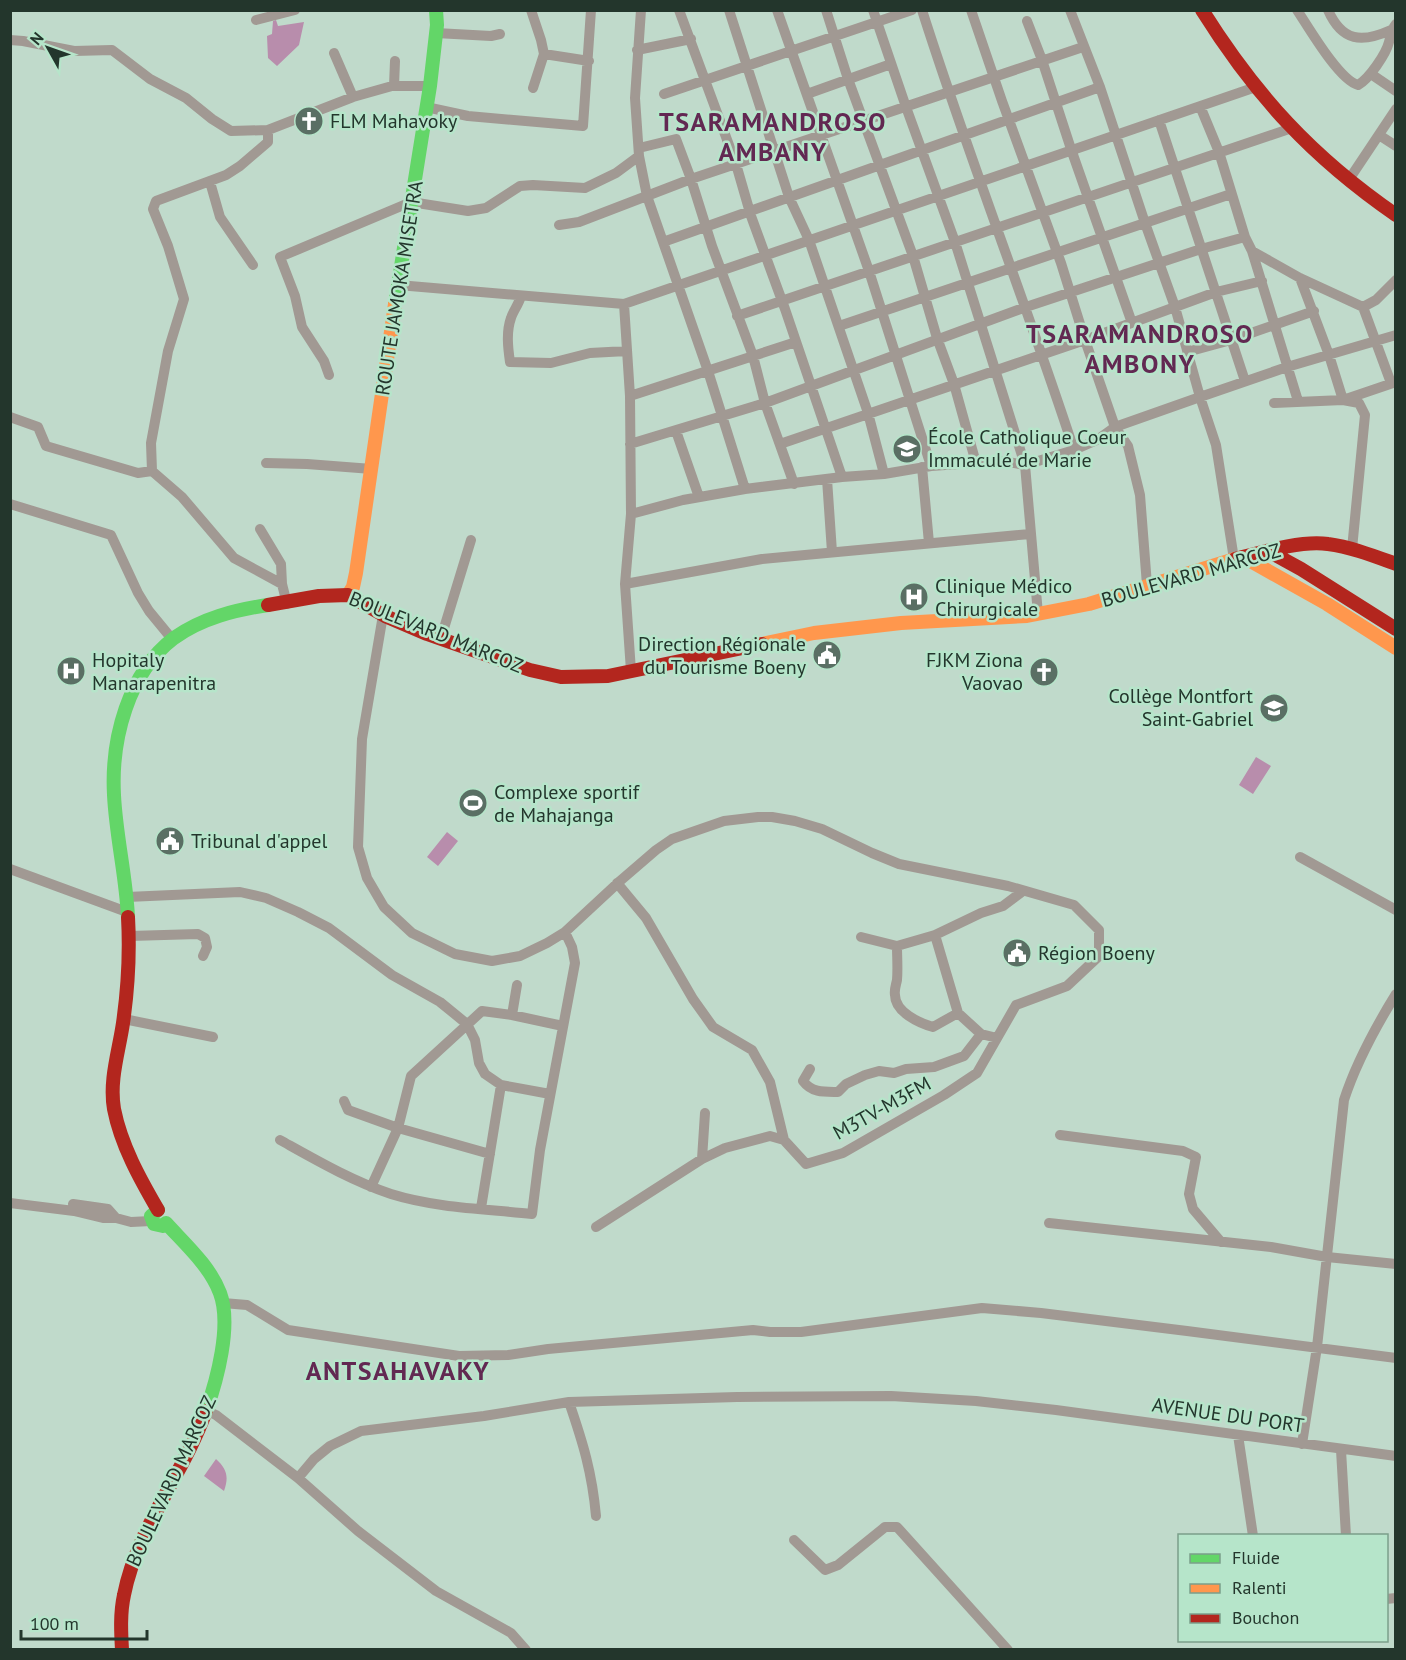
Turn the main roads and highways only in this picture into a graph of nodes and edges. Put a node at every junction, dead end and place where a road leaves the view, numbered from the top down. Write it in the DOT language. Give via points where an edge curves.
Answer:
graph roads {
  1 [pos="436,10"];
  2 [pos="1202,10"];
  3 [pos="1393,209"];
  4 [pos="1308,544"];
  5 [pos="1268,551"];
  6 [pos="1240,558"];
  7 [pos="1395,564"];
  8 [pos="1301,569"];
  9 [pos="1336,591"];
  10 [pos="348,595"];
  11 [pos="1328,604"];
  12 [pos="1395,629"];
  13 [pos="1395,648"];
  14 [pos="122,1650"];
  1 -- 10 [label="main road, ROUTE JAMOKA MISETRA" via="430,86 357,566"];
  2 -- 3 [label="main road" via="1253,88 1289,129 1348,182"];
  4 -- 5 [label="main road, BOULEVARD MARCOZ"];
  4 -- 7 [label="main road, BOULEVARD MARCOZ" via="1326,543"];
  4 -- 8 [label="main road" via="1300,560"];
  5 -- 6 [label="main road, BOULEVARD MARCOZ"];
  5 -- 8 [label="main road"];
  6 -- 10 [label="main road, BOULEVARD MARCOZ" via="1089,604 1038,614 814,633 608,676 585,677 544,674 481,654 383,615"];
  6 -- 11 [label="main road"];
  8 -- 9 [label="main road"];
  9 -- 11 [label="main road"];
  9 -- 12 [label="main road"];
  10 -- 14 [label="main road, BOULEVARD MARCOZ" via="328,594 214,617 172,639 141,676 124,713 114,763 115,801 130,936 113,1098 120,1131 154,1215 163,1210 167,1213 166,1223 219,1290 226,1320 207,1411 139,1541 122,1603"];
  11 -- 13 [label="main road"];
}
